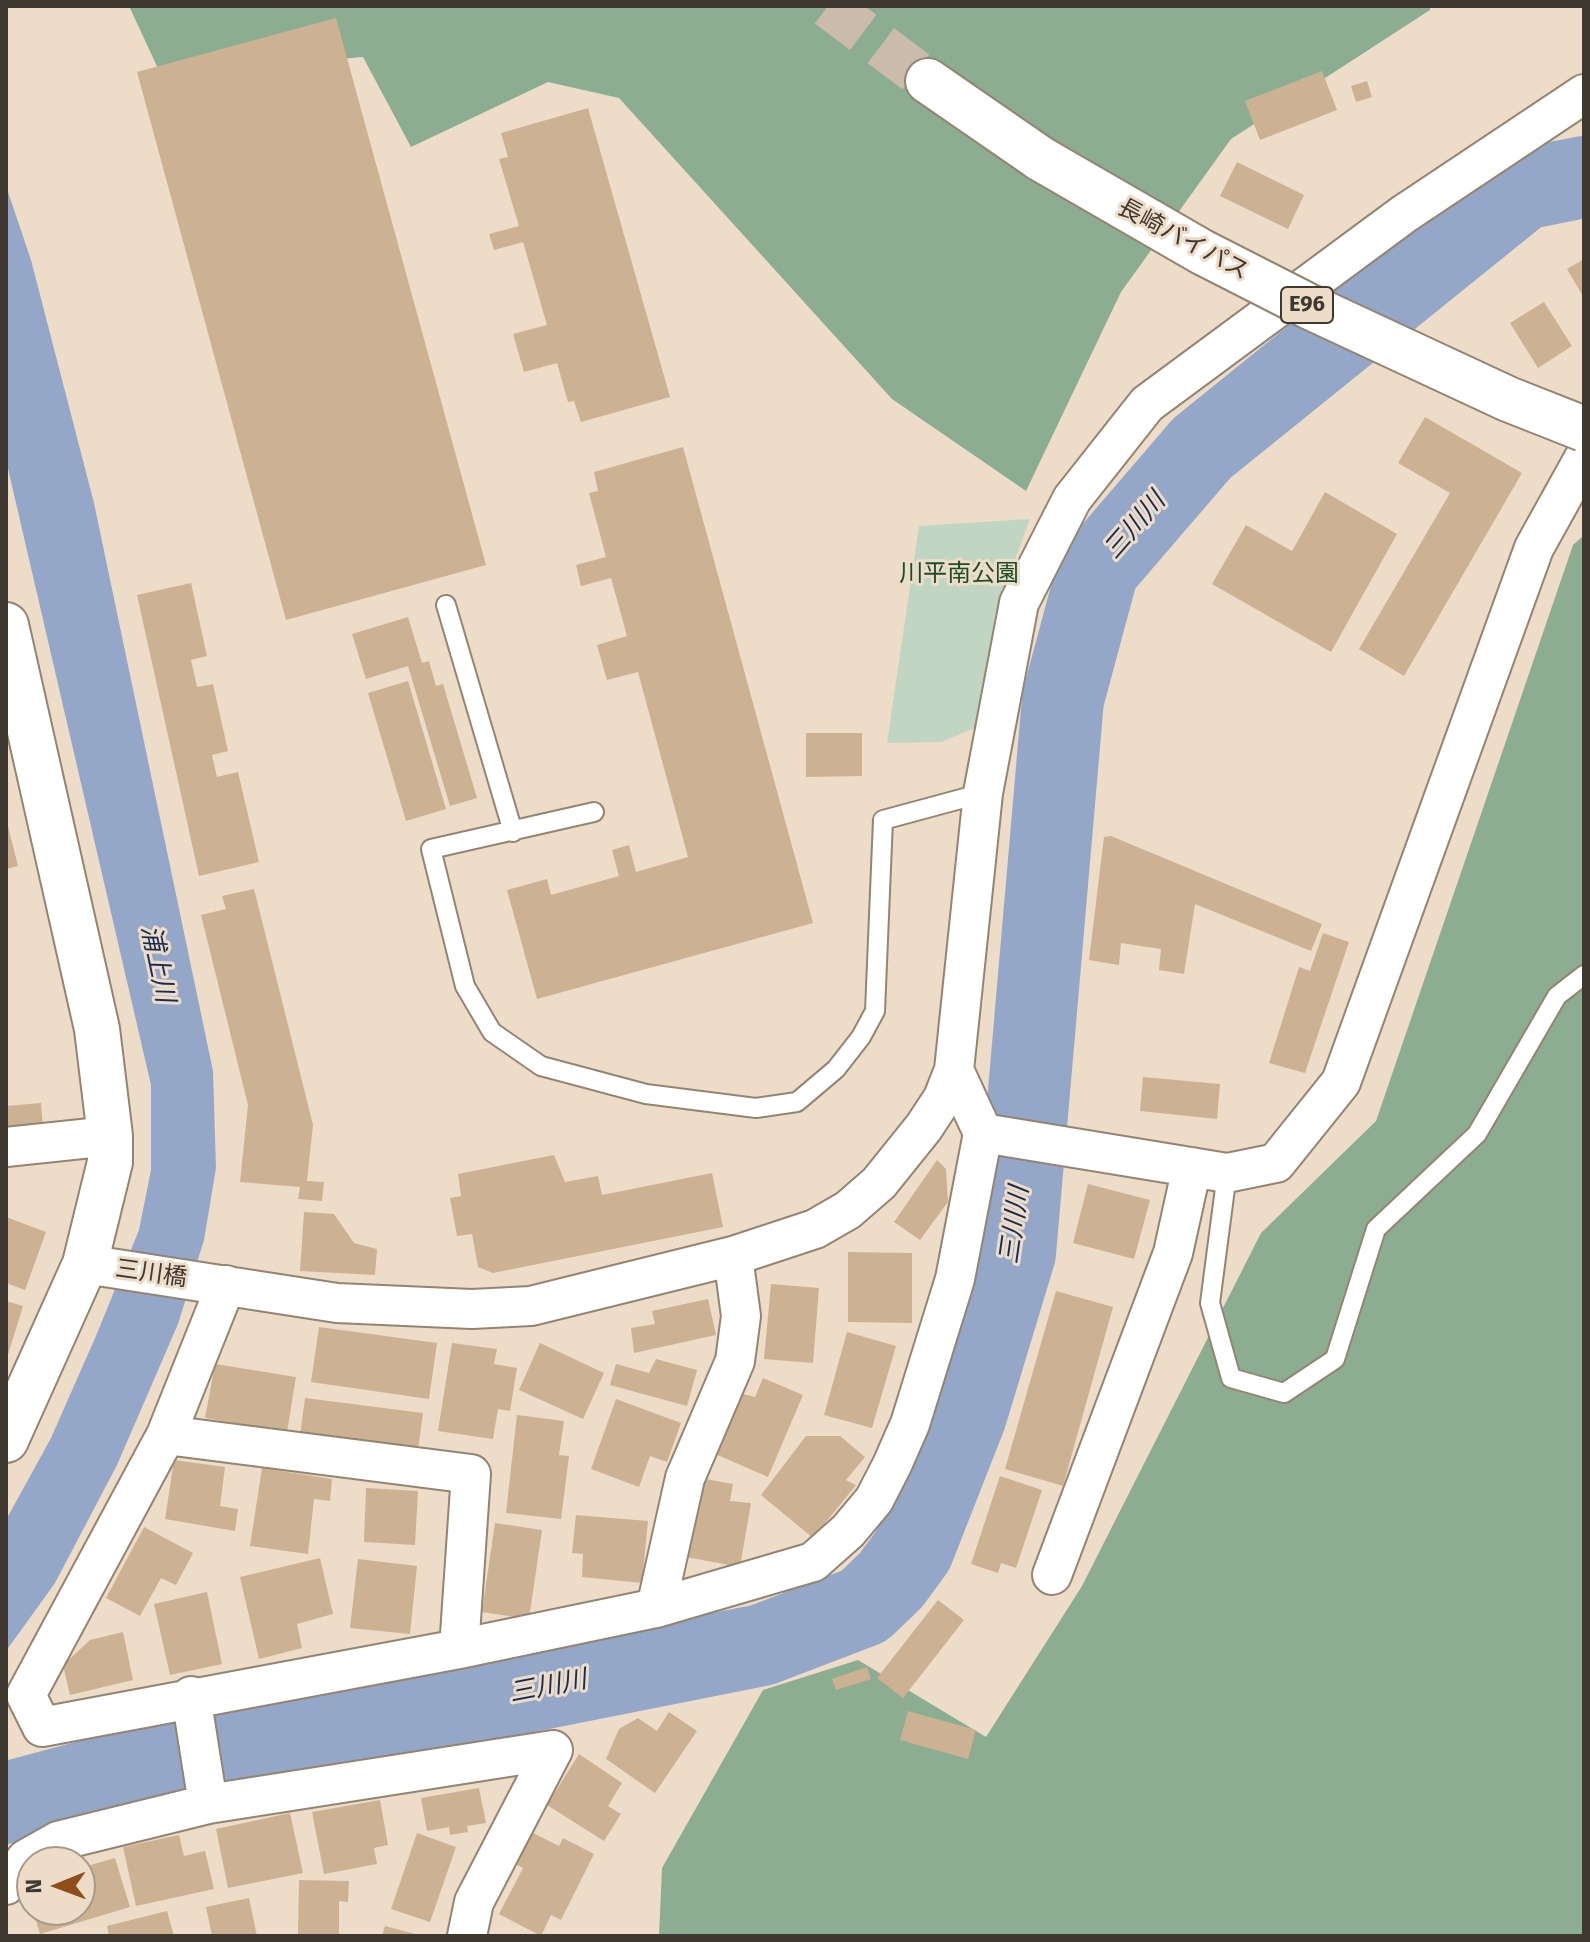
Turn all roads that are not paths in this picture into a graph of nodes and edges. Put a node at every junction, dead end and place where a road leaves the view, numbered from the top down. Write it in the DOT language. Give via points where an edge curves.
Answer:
graph roads {
  1 [pos="928,81"];
  2 [pos="1584,94"];
  3 [pos="1584,429"];
  4 [pos="1584,458"];
  5 [pos="446,605"];
  6 [pos="10,651"];
  7 [pos="983,793"];
  8 [pos="594,812"];
  9 [pos="513,832"];
  10 [pos="1584,975"];
  11 [pos="954,1070"];
  12 [pos="983,1133"];
  13 [pos="110,1136"];
  14 [pos="6,1147"];
  15 [pos="1210,1170"];
  16 [pos="733,1256"];
  17 [pos="85,1264"];
  18 [pos="222,1284"];
  19 [pos="166,1435"];
  20 [pos="6,1440"];
  21 [pos="1052,1575"];
  22 [pos="656,1608"];
  23 [pos="459,1649"];
  24 [pos="191,1696"];
  25 [pos="208,1804"];
  26 [pos="6,1885"];
  27 [pos="467,1936"];
  1 -- 3 [label="main road, 長崎バイパス / E96, bridge" via="1041,159 1189,244 1308,306"];
  2 -- 7 [label="street" via="1404,214 1147,404 1072,499 1019,603"];
  4 -- 15 [label="street" via="1534,548 1341,1082 1276,1163"];
  5 -- 9 [label="lane"];
  6 -- 13 [label="main road" via="97,1029"];
  7 -- 9 [label="lane" via="883,820 875,1011 836,1069 797,1102 756,1108 646,1094 541,1066 492,1032 465,986 431,849"];
  7 -- 11 [label="street"];
  8 -- 9 [label="lane"];
  10 -- 15 [label="lane" via="1557,996 1477,1134 1376,1229 1335,1359 1284,1393 1231,1378 1210,1303"];
  11 -- 12 [label="street"];
  11 -- 16 [label="street, 三川橋" via="924,1127 879,1183 848,1210 815,1229"];
  12 -- 15 [label="street"];
  12 -- 22 [label="street" via="955,1279 910,1424 874,1500 813,1562"];
  13 -- 14 [label="street"];
  13 -- 17 [label="main road" via="110,1162"];
  15 -- 21 [label="street" via="1173,1253"];
  16 -- 18 [label="street, 三川橋" via="531,1306 337,1303"];
  16 -- 22 [label="street" via="741,1316 735,1361 685,1478"];
  17 -- 18 [label="street, 三川橋"];
  17 -- 20 [label="main road"];
  18 -- 19 [label="street"];
  19 -- 23 [label="street" via="471,1474"];
  19 -- 24 [label="street" via="26,1695 42,1727"];
  22 -- 23 [label="street"];
  23 -- 24 [label="street"];
  24 -- 25 [label="street"];
  25 -- 26 [label="street" via="58,1841 26,1859"];
  25 -- 27 [label="street" via="553,1750 474,1902"];
}
